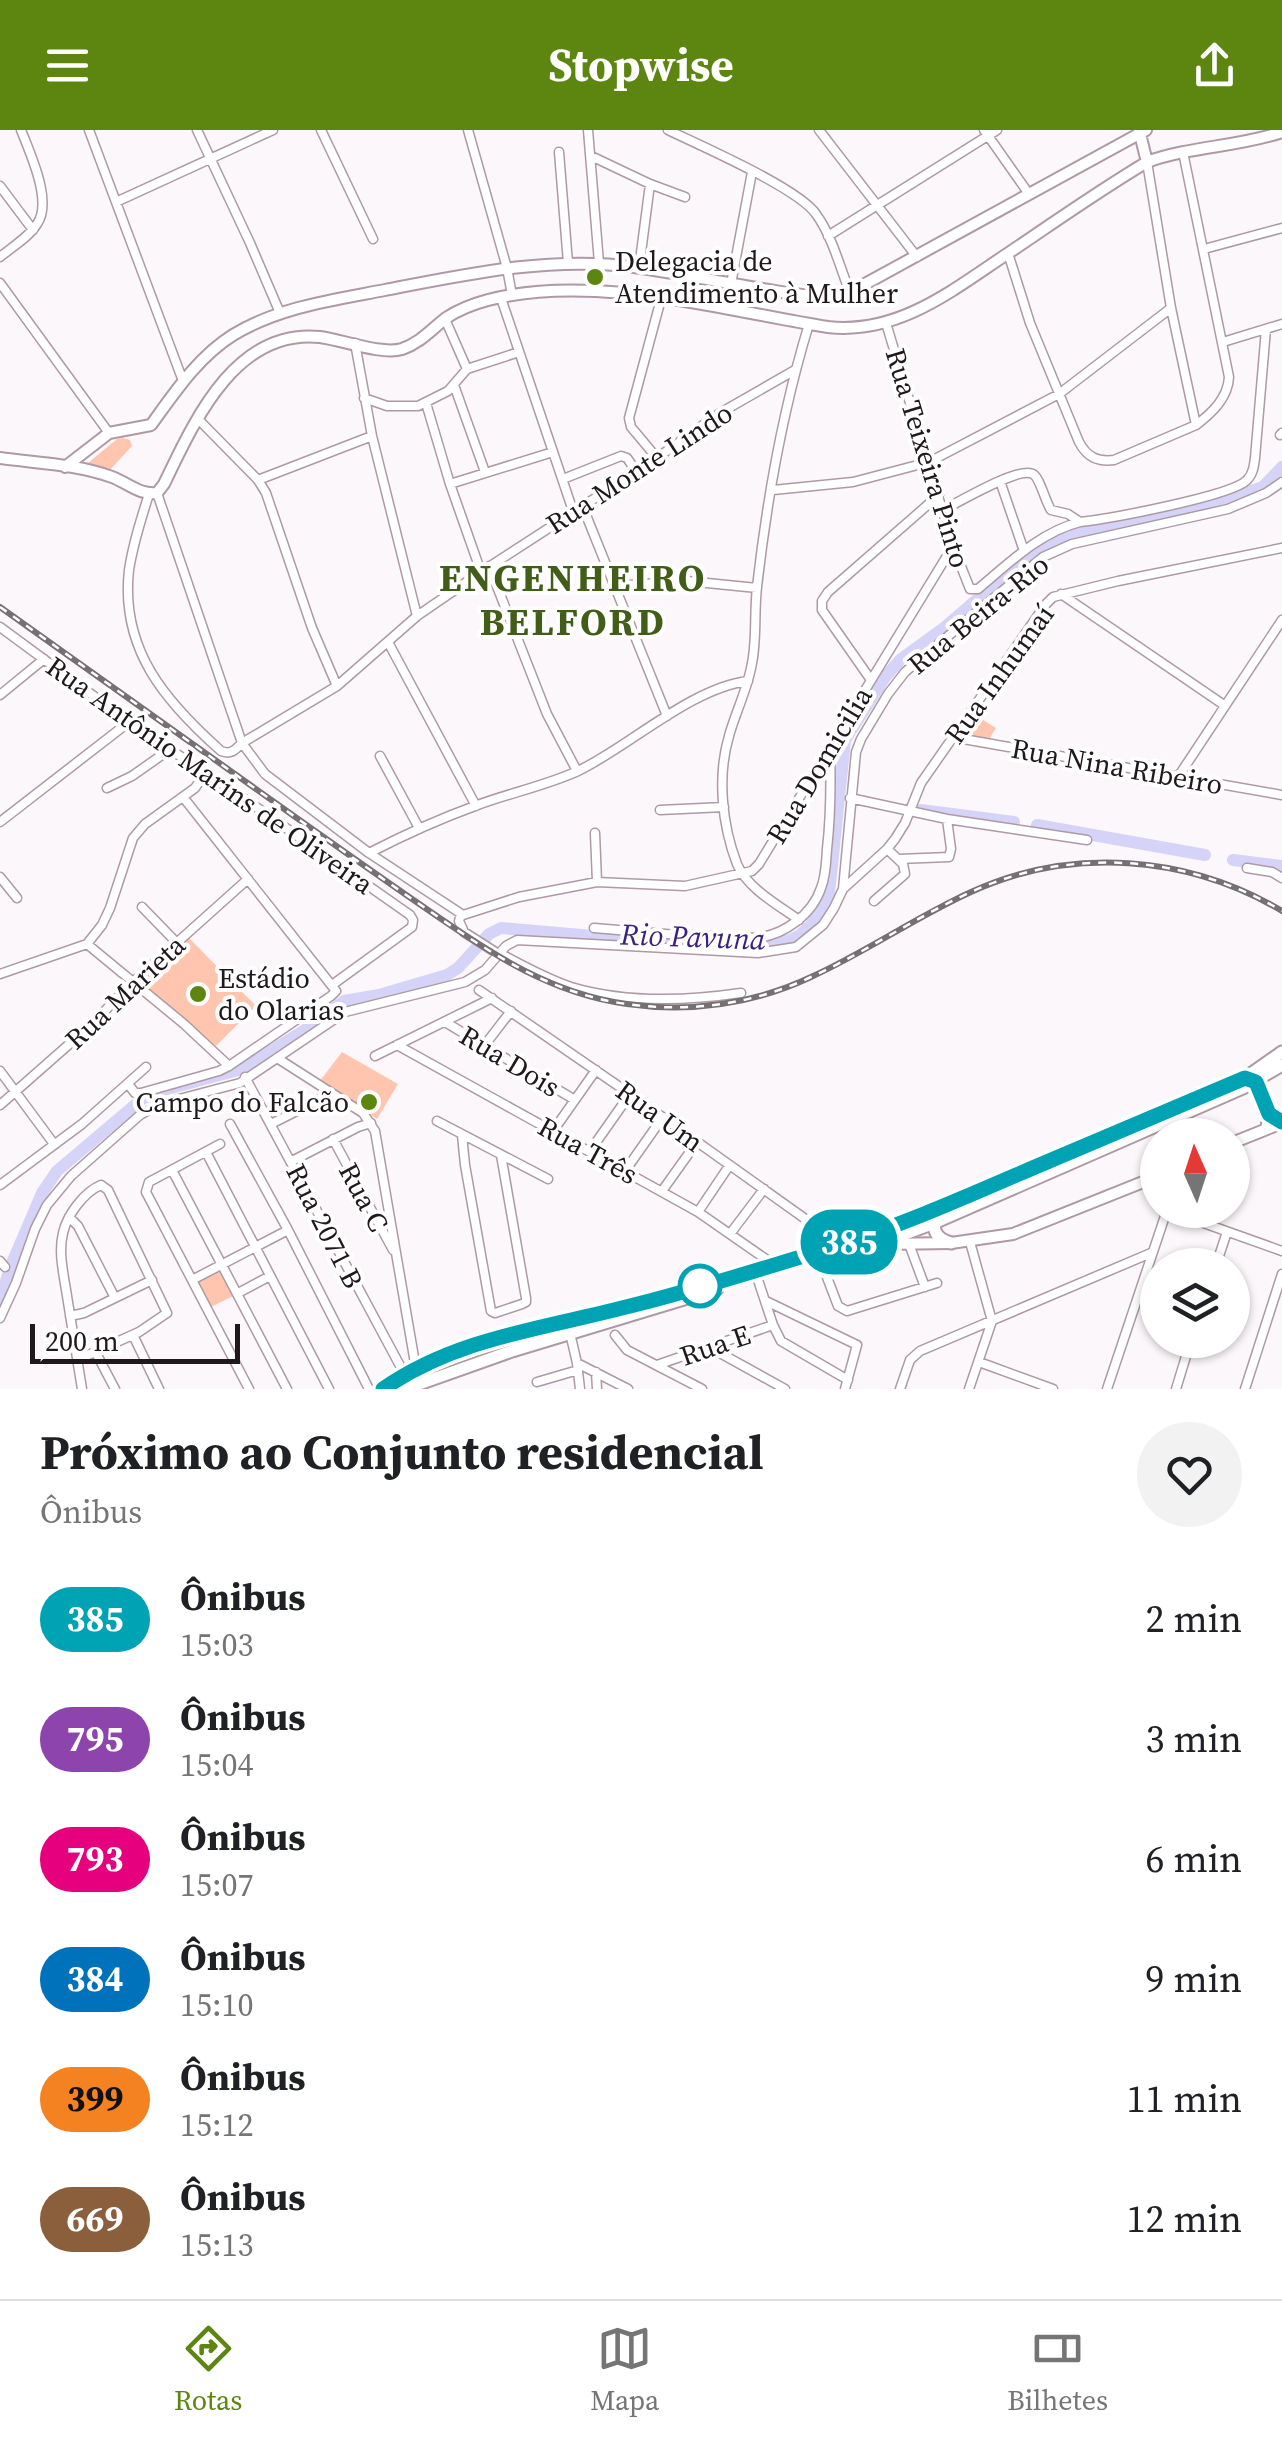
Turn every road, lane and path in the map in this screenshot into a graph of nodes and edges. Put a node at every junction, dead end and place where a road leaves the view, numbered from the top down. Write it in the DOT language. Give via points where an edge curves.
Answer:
graph roads {
  1 [pos="20,130"];
  2 [pos="88,130"];
  3 [pos="197,130"];
  4 [pos="273,130"];
  5 [pos="321,130"];
  6 [pos="468,130"];
  7 [pos="588,130"];
  8 [pos="668,130"];
  9 [pos="833,130"];
  10 [pos="1141,131"];
  11 [pos="990,132"];
  12 [pos="821,133"];
  13 [pos="1280,135"];
  14 [pos="559,152"];
  15 [pos="1184,152"];
  16 [pos="591,156"];
  17 [pos="211,160"];
  18 [pos="1147,162"];
  19 [pos="752,172"];
  20 [pos="650,184"];
  21 [pos="0,186"];
  22 [pos="1029,194"];
  23 [pos="685,197"];
  24 [pos="116,202"];
  25 [pos="878,205"];
  26 [pos="1282,228"];
  27 [pos="33,230"];
  28 [pos="828,236"];
  29 [pos="373,238"];
  30 [pos="1204,249"];
  31 [pos="1008,253"];
  32 [pos="0,256"];
  33 [pos="917,257"];
  34 [pos="568,264"];
  35 [pos="599,264"];
  36 [pos="507,268"];
  37 [pos="639,268"];
  38 [pos="0,283"];
  39 [pos="731,284"];
  40 [pos="850,293"];
  41 [pos="506,296"];
  42 [pos="662,299"];
  43 [pos="1171,308"];
  44 [pos="280,313"];
  45 [pos="445,319"];
  46 [pos="886,323"];
  47 [pos="809,324"];
  48 [pos="1282,324"];
  49 [pos="1266,329"];
  50 [pos="1223,342"];
  51 [pos="355,343"];
  52 [pos="519,352"];
  53 [pos="466,369"];
  54 [pos="795,370"];
  55 [pos="183,381"];
  56 [pos="454,386"];
  57 [pos="1058,394"];
  58 [pos="364,398"];
  59 [pos="426,403"];
  60 [pos="196,418"];
  61 [pos="1196,425"];
  62 [pos="110,433"];
  63 [pos="372,436"];
  64 [pos="553,452"];
  65 [pos="0,458"];
  66 [pos="657,458"];
  67 [pos="929,462"];
  68 [pos="65,468"];
  69 [pos="636,471"];
  70 [pos="485,472"];
  71 [pos="563,479"];
  72 [pos="258,480"];
  73 [pos="1000,481"];
  74 [pos="1282,482"];
  75 [pos="450,484"];
  76 [pos="772,490"];
  77 [pos="153,493"];
  78 [pos="939,495"];
  79 [pos="582,505"];
  80 [pos="944,510"];
  81 [pos="572,511"];
  82 [pos="1080,522"];
  83 [pos="953,546"];
  84 [pos="1282,548"];
  85 [pos="1024,551"];
  86 [pos="485,569"];
  87 [pos="616,586"];
  88 [pos="757,588"];
  89 [pos="1061,594"];
  90 [pos="417,616"];
  91 [pos="1282,620"];
  92 [pos="0,626"];
  93 [pos="388,642"];
  94 [pos="44,659"];
  95 [pos="871,680"];
  96 [pos="748,681"];
  97 [pos="337,686"];
  98 [pos="0,695"];
  99 [pos="1224,705"];
  100 [pos="667,716"];
  101 [pos="129,722"];
  102 [pos="952,737"];
  103 [pos="242,743"];
  104 [pos="830,746"];
  105 [pos="170,750"];
  106 [pos="380,756"];
  107 [pos="577,771"];
  108 [pos="205,774"];
  109 [pos="1178,777"];
  110 [pos="809,781"];
  111 [pos="107,788"];
  112 [pos="832,790"];
  113 [pos="1282,795"];
  114 [pos="183,796"];
  115 [pos="850,798"];
  116 [pos="476,806"];
  117 [pos="724,807"];
  118 [pos="660,810"];
  119 [pos="909,811"];
  120 [pos="946,820"];
  121 [pos="0,822"];
  122 [pos="419,828"];
  123 [pos="594,833"];
  124 [pos="1088,840"];
  125 [pos="887,850"];
  126 [pos="369,852"];
  127 [pos="899,859"];
  128 [pos="1247,868"];
  129 [pos="741,872"];
  130 [pos="0,877"];
  131 [pos="1282,878"];
  132 [pos="248,879"];
  133 [pos="597,882"];
  134 [pos="844,889"];
  135 [pos="18,898"];
  136 [pos="874,901"];
  137 [pos="142,907"];
  138 [pos="460,914"];
  139 [pos="798,920"];
  140 [pos="594,928"];
  141 [pos="177,942"];
  142 [pos="87,944"];
  143 [pos="500,955"];
  144 [pos="0,974"];
  145 [pos="133,982"];
  146 [pos="334,988"];
  147 [pos="478,990"];
  148 [pos="741,994"];
  149 [pos="492,998"];
  150 [pos="510,1011"];
  151 [pos="445,1022"];
  152 [pos="397,1045"];
  153 [pos="484,1046"];
  154 [pos="1282,1052"];
  155 [pos="375,1056"];
  156 [pos="277,1058"];
  157 [pos="1282,1065"];
  158 [pos="230,1066"];
  159 [pos="146,1068"];
  160 [pos="596,1070"];
  161 [pos="0,1071"];
  162 [pos="246,1077"];
  163 [pos="1251,1080"];
  164 [pos="128,1084"];
  165 [pos="16,1092"];
  166 [pos="332,1093"];
  167 [pos="630,1094"];
  168 [pos="575,1100"];
  169 [pos="0,1104"];
  170 [pos="1269,1114"];
  171 [pos="663,1117"];
  172 [pos="437,1121"];
  173 [pos="1282,1122"];
  174 [pos="371,1123"];
  175 [pos="230,1124"];
  176 [pos="272,1124"];
  177 [pos="1266,1129"];
  178 [pos="554,1130"];
  179 [pos="462,1134"];
  180 [pos="1250,1136"];
  181 [pos="334,1139"];
  182 [pos="697,1142"];
  183 [pos="54,1144"];
  184 [pos="220,1144"];
  185 [pos="206,1152"];
  186 [pos="590,1152"];
  187 [pos="501,1155"];
  188 [pos="292,1161"];
  189 [pos="729,1166"];
  190 [pos="172,1170"];
  191 [pos="626,1171"];
  192 [pos="548,1179"];
  193 [pos="0,1185"];
  194 [pos="1140,1187"];
  195 [pos="764,1190"];
  196 [pos="662,1192"];
  197 [pos="960,1199"];
  198 [pos="698,1212"];
  199 [pos="69,1218"];
  200 [pos="934,1223"];
  201 [pos="1216,1228"];
  202 [pos="288,1230"];
  203 [pos="1227,1232"];
  204 [pos="730,1234"];
  205 [pos="970,1242"];
  206 [pos="951,1243"];
  207 [pos="878,1244"];
  208 [pos="909,1244"];
  209 [pos="840,1245"];
  210 [pos="256,1247"];
  211 [pos="1222,1248"];
  212 [pos="1282,1251"];
  213 [pos="396,1254"];
  214 [pos="1140,1258"];
  215 [pos="820,1259"];
  216 [pos="222,1264"];
  217 [pos="774,1264"];
  218 [pos="1282,1274"];
  219 [pos="270,1276"];
  220 [pos="758,1277"];
  221 [pos="152,1280"];
  222 [pos="192,1280"];
  223 [pos="937,1283"];
  224 [pos="925,1286"];
  225 [pos="1140,1288"];
  226 [pos="238,1294"];
  227 [pos="114,1298"];
  228 [pos="766,1301"];
  229 [pos="511,1308"];
  230 [pos="70,1316"];
  231 [pos="0,1318"];
  232 [pos="992,1321"];
  233 [pos="773,1325"];
  234 [pos="518,1332"];
  235 [pos="570,1333"];
  236 [pos="133,1335"];
  237 [pos="616,1335"];
  238 [pos="494,1338"];
  239 [pos="708,1346"];
  240 [pos="459,1349"];
  241 [pos="96,1353"];
  242 [pos="500,1356"];
  243 [pos="1186,1358"];
  244 [pos="77,1360"];
  245 [pos="979,1362"];
  246 [pos="657,1365"];
  247 [pos="578,1367"];
  248 [pos="463,1369"];
  249 [pos="596,1372"];
  250 [pos="409,1378"];
  251 [pos="536,1382"];
  252 [pos="846,1384"];
  253 [pos="1040,1387"];
  254 [pos="82,1389"];
  255 [pos="114,1389"];
  256 [pos="159,1389"];
  257 [pos="249,1389"];
  258 [pos="287,1389"];
  259 [pos="329,1389"];
  260 [pos="369,1389"];
  261 [pos="383,1389"];
  262 [pos="580,1389"];
  263 [pos="597,1389"];
  264 [pos="628,1389"];
  265 [pos="702,1389"];
  266 [pos="786,1389"];
  267 [pos="900,1389"];
  268 [pos="969,1389"];
  269 [pos="1053,1389"];
  270 [pos="1106,1389"];
  271 [pos="1176,1389"];
  272 [pos="1245,1389"];
  1 -- 27 [label="street" via="43,200"];
  2 -- 24 [label="street"];
  3 -- 17 [label="street"];
  4 -- 17 [label="street"];
  5 -- 29 [label="street"];
  6 -- 36 [label="street"];
  7 -- 16 [label="street"];
  8 -- 19 [label="street"];
  9 -- 12 [label="street"];
  10 -- 18 [label="main road"];
  10 -- 22 [label="main road"];
  11 -- 22 [label="street"];
  11 -- 25 [label="street"];
  12 -- 25 [label="street"];
  13 -- 15 [label="main road"];
  14 -- 34 [label="street"];
  15 -- 18 [label="main road"];
  15 -- 30 [label="street"];
  16 -- 20 [label="street"];
  16 -- 35 [label="street"];
  17 -- 24 [label="street"];
  17 -- 44 [label="street"];
  18 -- 31 [label="main road"];
  18 -- 43 [label="street"];
  19 -- 28 [label="street" via="806,203"];
  19 -- 39 [label="street"];
  20 -- 23 [label="street"];
  20 -- 37 [label="street"];
  21 -- 27 [label="street"];
  22 -- 33 [label="main road"];
  24 -- 55 [label="street"];
  25 -- 28 [label="street"];
  25 -- 33 [label="street"];
  26 -- 30 [label="street"];
  27 -- 32 [label="street"];
  28 -- 40 [label="street"];
  30 -- 50 [label="street"];
  31 -- 46 [label="main road" via="934,302"];
  31 -- 57 [label="street"];
  33 -- 40 [label="main road"];
  34 -- 35 [label="main road"];
  34 -- 36 [label="main road"];
  35 -- 37 [label="main road"];
  36 -- 41 [label="street"];
  36 -- 44 [label="main road"];
  37 -- 39 [label="main road"];
  38 -- 62 [label="street"];
  39 -- 40 [label="main road" via="822,296"];
  41 -- 42 [label="main road" via="581,291"];
  41 -- 45 [label="main road"];
  41 -- 52 [label="street"];
  42 -- 47 [label="main road"];
  42 -- 66 [label="street" via="629,418"];
  43 -- 57 [label="street"];
  43 -- 61 [label="street"];
  44 -- 55 [label="main road" via="230,338"];
  45 -- 51 [label="main road" via="402,349"];
  45 -- 53 [label="street"];
  46 -- 47 [label="main road" via="840,329"];
  46 -- 67 [label="street, Rua Teixeira Pinto"];
  47 -- 54 [label="street"];
  48 -- 49 [label="street"];
  49 -- 50 [label="street"];
  49 -- 82 [label="street" via="1250,477 1214,494"];
  50 -- 61 [label="street" via="1229,386"];
  51 -- 58 [label="street"];
  51 -- 60 [label="main road" via="307,336 272,345 224,380"];
  52 -- 53 [label="street"];
  52 -- 64 [label="street"];
  53 -- 56 [label="street"];
  54 -- 66 [label="street, Rua Monte Lindo"];
  54 -- 76 [label="street"];
  55 -- 62 [label="main road" via="151,424"];
  56 -- 59 [label="street"];
  56 -- 70 [label="street"];
  57 -- 61 [label="street" via="1084,451 1100,460"];
  57 -- 67 [label="street"];
  58 -- 59 [label="street" via="396,407"];
  58 -- 63 [label="street"];
  59 -- 75 [label="street"];
  60 -- 72 [label="street"];
  60 -- 77 [label="main road" via="164,484"];
  62 -- 68 [label="main road"];
  63 -- 72 [label="street"];
  63 -- 90 [label="street"];
  64 -- 70 [label="street"];
  64 -- 71 [label="street"];
  65 -- 68 [label="main road"];
  66 -- 69 [label="street, Rua Monte Lindo"];
  67 -- 76 [label="street" via="853,482"];
  67 -- 78 [label="street, Rua Teixeira Pinto"];
  68 -- 77 [label="main road"];
  69 -- 71 [label="street" via="621,456"];
  69 -- 79 [label="street, Rua Monte Lindo"];
  70 -- 75 [label="street"];
  71 -- 81 [label="street"];
  72 -- 97 [label="street"];
  73 -- 80 [label="street"];
  73 -- 82 [label="street" via="1032,473 1051,510"];
  73 -- 85 [label="street"];
  74 -- 115 [label="street, Rua Beira-Rio" via="1228,510 1072,544 1043,557 897,681 860,740"];
  75 -- 86 [label="street"];
  76 -- 88 [label="street"];
  77 -- 103 [label="street"];
  77 -- 103 [label="street" via="130,567 129,609 142,656 166,697 221,751"];
  78 -- 80 [label="street, Rua Teixeira Pinto"];
  78 -- 95 [label="street" via="822,602"];
  79 -- 81 [label="street, Rua Monte Lindo"];
  79 -- 87 [label="street"];
  80 -- 83 [label="street, Rua Teixeira Pinto"];
  81 -- 86 [label="street, Rua Monte Lindo"];
  82 -- 85 [label="street"];
  83 -- 85 [label="street, Rua Teixeira Pinto" via="972,591"];
  83 -- 95 [label="street, Rua Domicilia"];
  84 -- 89 [label="street, Rua Inhumaí"];
  86 -- 90 [label="street, Rua Monte Lindo"];
  86 -- 107 [label="street"];
  87 -- 88 [label="street" via="687,581"];
  87 -- 100 [label="street"];
  88 -- 96 [label="street"];
  89 -- 99 [label="street"];
  89 -- 102 [label="street, Rua Inhumaí" via="1046,604"];
  90 -- 93 [label="street, Rua Monte Lindo"];
  91 -- 99 [label="street"];
  92 -- 94 [label="street, Rua Antônio Marins de Oliveira"];
  93 -- 97 [label="street, Rua Monte Lindo"];
  93 -- 116 [label="street"];
  94 -- 98 [label="street"];
  94 -- 101 [label="street, Rua Antônio Marins de Oliveira"];
  95 -- 104 [label="street, Rua Domicilia"];
  96 -- 100 [label="street"];
  96 -- 117 [label="street" via="724,752"];
  97 -- 103 [label="street, Rua Monte Lindo"];
  99 -- 109 [label="street"];
  100 -- 107 [label="street"];
  101 -- 105 [label="street, Rua Antônio Marins de Oliveira"];
  101 -- 121 [label="street"];
  102 -- 109 [label="street, Rua Nina Ribeiro"];
  102 -- 119 [label="street, Rua Inhumaí"];
  103 -- 126 [label="street" via="266,774"];
  104 -- 110 [label="street, Rua Domicilia"];
  104 -- 112 [label="street"];
  105 -- 108 [label="street, Rua Antônio Marins de Oliveira"];
  105 -- 111 [label="street"];
  106 -- 122 [label="street"];
  107 -- 116 [label="street"];
  108 -- 114 [label="street"];
  108 -- 146 [label="street, Rua Antônio Marins de Oliveira" via="413,920"];
  109 -- 113 [label="street, Rua Nina Ribeiro"];
  110 -- 112 [label="street"];
  110 -- 129 [label="street, Rua Domicilia" via="760,864"];
  112 -- 139 [label="street" via="821,890"];
  114 -- 132 [label="street"];
  114 -- 142 [label="street" via="133,838 110,908"];
  115 -- 119 [label="street"];
  115 -- 134 [label="street, Rua Beira-Rio"];
  116 -- 122 [label="street"];
  117 -- 118 [label="street"];
  117 -- 129 [label="street"];
  119 -- 120 [label="street"];
  119 -- 125 [label="street, Rua Inhumaí"];
  120 -- 124 [label="street"];
  120 -- 127 [label="street" via="949,857"];
  122 -- 126 [label="street"];
  123 -- 133 [label="street"];
  125 -- 127 [label="street"];
  125 -- 134 [label="street, Rua Inhumaí"];
  126 -- 138 [label="street"];
  127 -- 136 [label="street" via="903,877"];
  128 -- 131 [label="street"];
  129 -- 133 [label="street" via="684,886"];
  129 -- 139 [label="street"];
  130 -- 135 [label="street"];
  132 -- 141 [label="street, Rua Marieta"];
  132 -- 146 [label="street"];
  133 -- 138 [label="street"];
  134 -- 143 [label="street, Rua Beira-Rio" via="823,925 778,952 528,940 512,942"];
  137 -- 141 [label="street"];
  138 -- 143 [label="street" via="460,928"];
  139 -- 140 [label="street" via="756,938"];
  141 -- 145 [label="street, Rua Marieta"];
  142 -- 144 [label="street"];
  142 -- 145 [label="street"];
  143 -- 148 [label="street" via="592,992 683,999"];
  143 -- 156 [label="street, Rua Beira-Rio" via="455,986 345,1012"];
  145 -- 158 [label="street"];
  145 -- 165 [label="street, Rua Marieta"];
  146 -- 158 [label="street" via="332,996"];
  147 -- 149 [label="street, Rua Um"];
  149 -- 150 [label="street, Rua Um"];
  149 -- 151 [label="street"];
  150 -- 153 [label="street"];
  150 -- 160 [label="street, Rua Um"];
  151 -- 152 [label="street"];
  151 -- 153 [label="street, Rua Dois"];
  152 -- 155 [label="street"];
  152 -- 178 [label="street, Rua Três"];
  153 -- 168 [label="street, Rua Dois"];
  154 -- 163 [label="main road"];
  156 -- 162 [label="street, Rua Beira-Rio"];
  156 -- 166 [label="street"];
  157 -- 163 [label="main road"];
  158 -- 164 [label="street" via="141,1094"];
  159 -- 164 [label="street"];
  160 -- 167 [label="street, Rua Um"];
  160 -- 168 [label="street"];
  161 -- 165 [label="street"];
  162 -- 176 [label="street, Rua 2071 B"];
  162 -- 231 [label="street, Rua Beira-Rio" via="151,1108 71,1176 35,1229"];
  163 -- 170 [label="main road"];
  163 -- 197 [label="main road"];
  163 -- 200 [label="main road"];
  164 -- 183 [label="street"];
  165 -- 169 [label="street, Rua Marieta"];
  165 -- 183 [label="street"];
  166 -- 174 [label="street"];
  166 -- 176 [label="street"];
  167 -- 171 [label="street, Rua Um"];
  167 -- 186 [label="street"];
  168 -- 178 [label="street"];
  170 -- 173 [label="main road"];
  170 -- 177 [label="main road"];
  171 -- 182 [label="street, Rua Um"];
  171 -- 191 [label="street"];
  172 -- 179 [label="street"];
  173 -- 177 [label="main road"];
  174 -- 181 [label="street"];
  174 -- 213 [label="street"];
  175 -- 202 [label="street"];
  176 -- 188 [label="street, Rua 2071 B"];
  177 -- 180 [label="main road"];
  178 -- 186 [label="street, Rua Três"];
  179 -- 187 [label="street"];
  179 -- 229 [label="street" via="491,1311"];
  181 -- 188 [label="street"];
  181 -- 213 [label="street, Rua C"];
  182 -- 189 [label="street, Rua Um"];
  182 -- 196 [label="street"];
  183 -- 193 [label="street"];
  184 -- 185 [label="street"];
  185 -- 190 [label="street"];
  185 -- 210 [label="street"];
  186 -- 191 [label="street, Rua Três"];
  187 -- 192 [label="street"];
  187 -- 229 [label="street" via="526,1298"];
  188 -- 250 [label="street, Rua 2071 B"];
  189 -- 195 [label="street, Rua Um"];
  189 -- 198 [label="street"];
  190 -- 216 [label="street"];
  190 -- 222 [label="street" via="149,1182 146,1192"];
  191 -- 196 [label="street, Rua Três"];
  194 -- 205 [label="main road" via="1013,1234"];
  195 -- 204 [label="street"];
  195 -- 209 [label="street, Rua Um"];
  196 -- 198 [label="street, Rua Três"];
  197 -- 200 [label="main road"];
  197 -- 209 [label="main road"];
  198 -- 204 [label="street, Rua Três"];
  199 -- 221 [label="street" via="83,1198 104,1186"];
  199 -- 227 [label="street"];
  199 -- 230 [label="street" via="61,1250"];
  200 -- 206 [label="main road" via="938,1238"];
  200 -- 207 [label="main road"];
  201 -- 203 [label="street"];
  202 -- 210 [label="street"];
  202 -- 260 [label="street"];
  203 -- 211 [label="street"];
  203 -- 212 [label="street"];
  204 -- 217 [label="street, Rua Três"];
  205 -- 206 [label="main road"];
  205 -- 232 [label="street"];
  206 -- 208 [label="main road"];
  207 -- 208 [label="main road"];
  207 -- 215 [label="main road"];
  208 -- 224 [label="street"];
  209 -- 217 [label="main road"];
  210 -- 216 [label="street"];
  210 -- 219 [label="street"];
  213 -- 250 [label="street"];
  214 -- 232 [label="street"];
  215 -- 220 [label="main road"];
  215 -- 224 [label="street" via="838,1306 847,1311"];
  216 -- 222 [label="street"];
  216 -- 226 [label="street"];
  217 -- 234 [label="main road"];
  218 -- 272 [label="street"];
  219 -- 226 [label="street"];
  219 -- 259 [label="street"];
  220 -- 228 [label="street"];
  220 -- 235 [label="main road"];
  221 -- 227 [label="street"];
  221 -- 236 [label="street" via="167,1313"];
  222 -- 257 [label="street"];
  223 -- 224 [label="street"];
  225 -- 270 [label="street"];
  226 -- 258 [label="street"];
  227 -- 230 [label="street"];
  228 -- 233 [label="street"];
  228 -- 252 [label="street" via="857,1345"];
  229 -- 234 [label="street"];
  230 -- 244 [label="street"];
  232 -- 245 [label="street"];
  232 -- 267 [label="street" via="920,1351"];
  233 -- 239 [label="street, Rua E"];
  233 -- 252 [label="street" via="786,1345"];
  234 -- 238 [label="main road"];
  235 -- 242 [label="main road"];
  235 -- 247 [label="street"];
  236 -- 241 [label="street"];
  236 -- 256 [label="street"];
  237 -- 246 [label="street" via="627,1350"];
  238 -- 240 [label="main road"];
  238 -- 242 [label="main road" via="490,1348"];
  239 -- 246 [label="street, Rua E"];
  239 -- 266 [label="street"];
  240 -- 248 [label="main road" via="468,1356"];
  240 -- 250 [label="main road"];
  241 -- 244 [label="street"];
  241 -- 255 [label="street"];
  242 -- 248 [label="main road"];
  243 -- 271 [label="street"];
  244 -- 254 [label="street"];
  245 -- 253 [label="street"];
  245 -- 268 [label="street"];
  246 -- 265 [label="street"];
  247 -- 249 [label="street"];
  247 -- 251 [label="street"];
  247 -- 262 [label="street"];
  248 -- 250 [label="main road"];
  249 -- 263 [label="street"];
  249 -- 264 [label="street"];
  250 -- 261 [label="main road"];
  253 -- 269 [label="street"];
}
